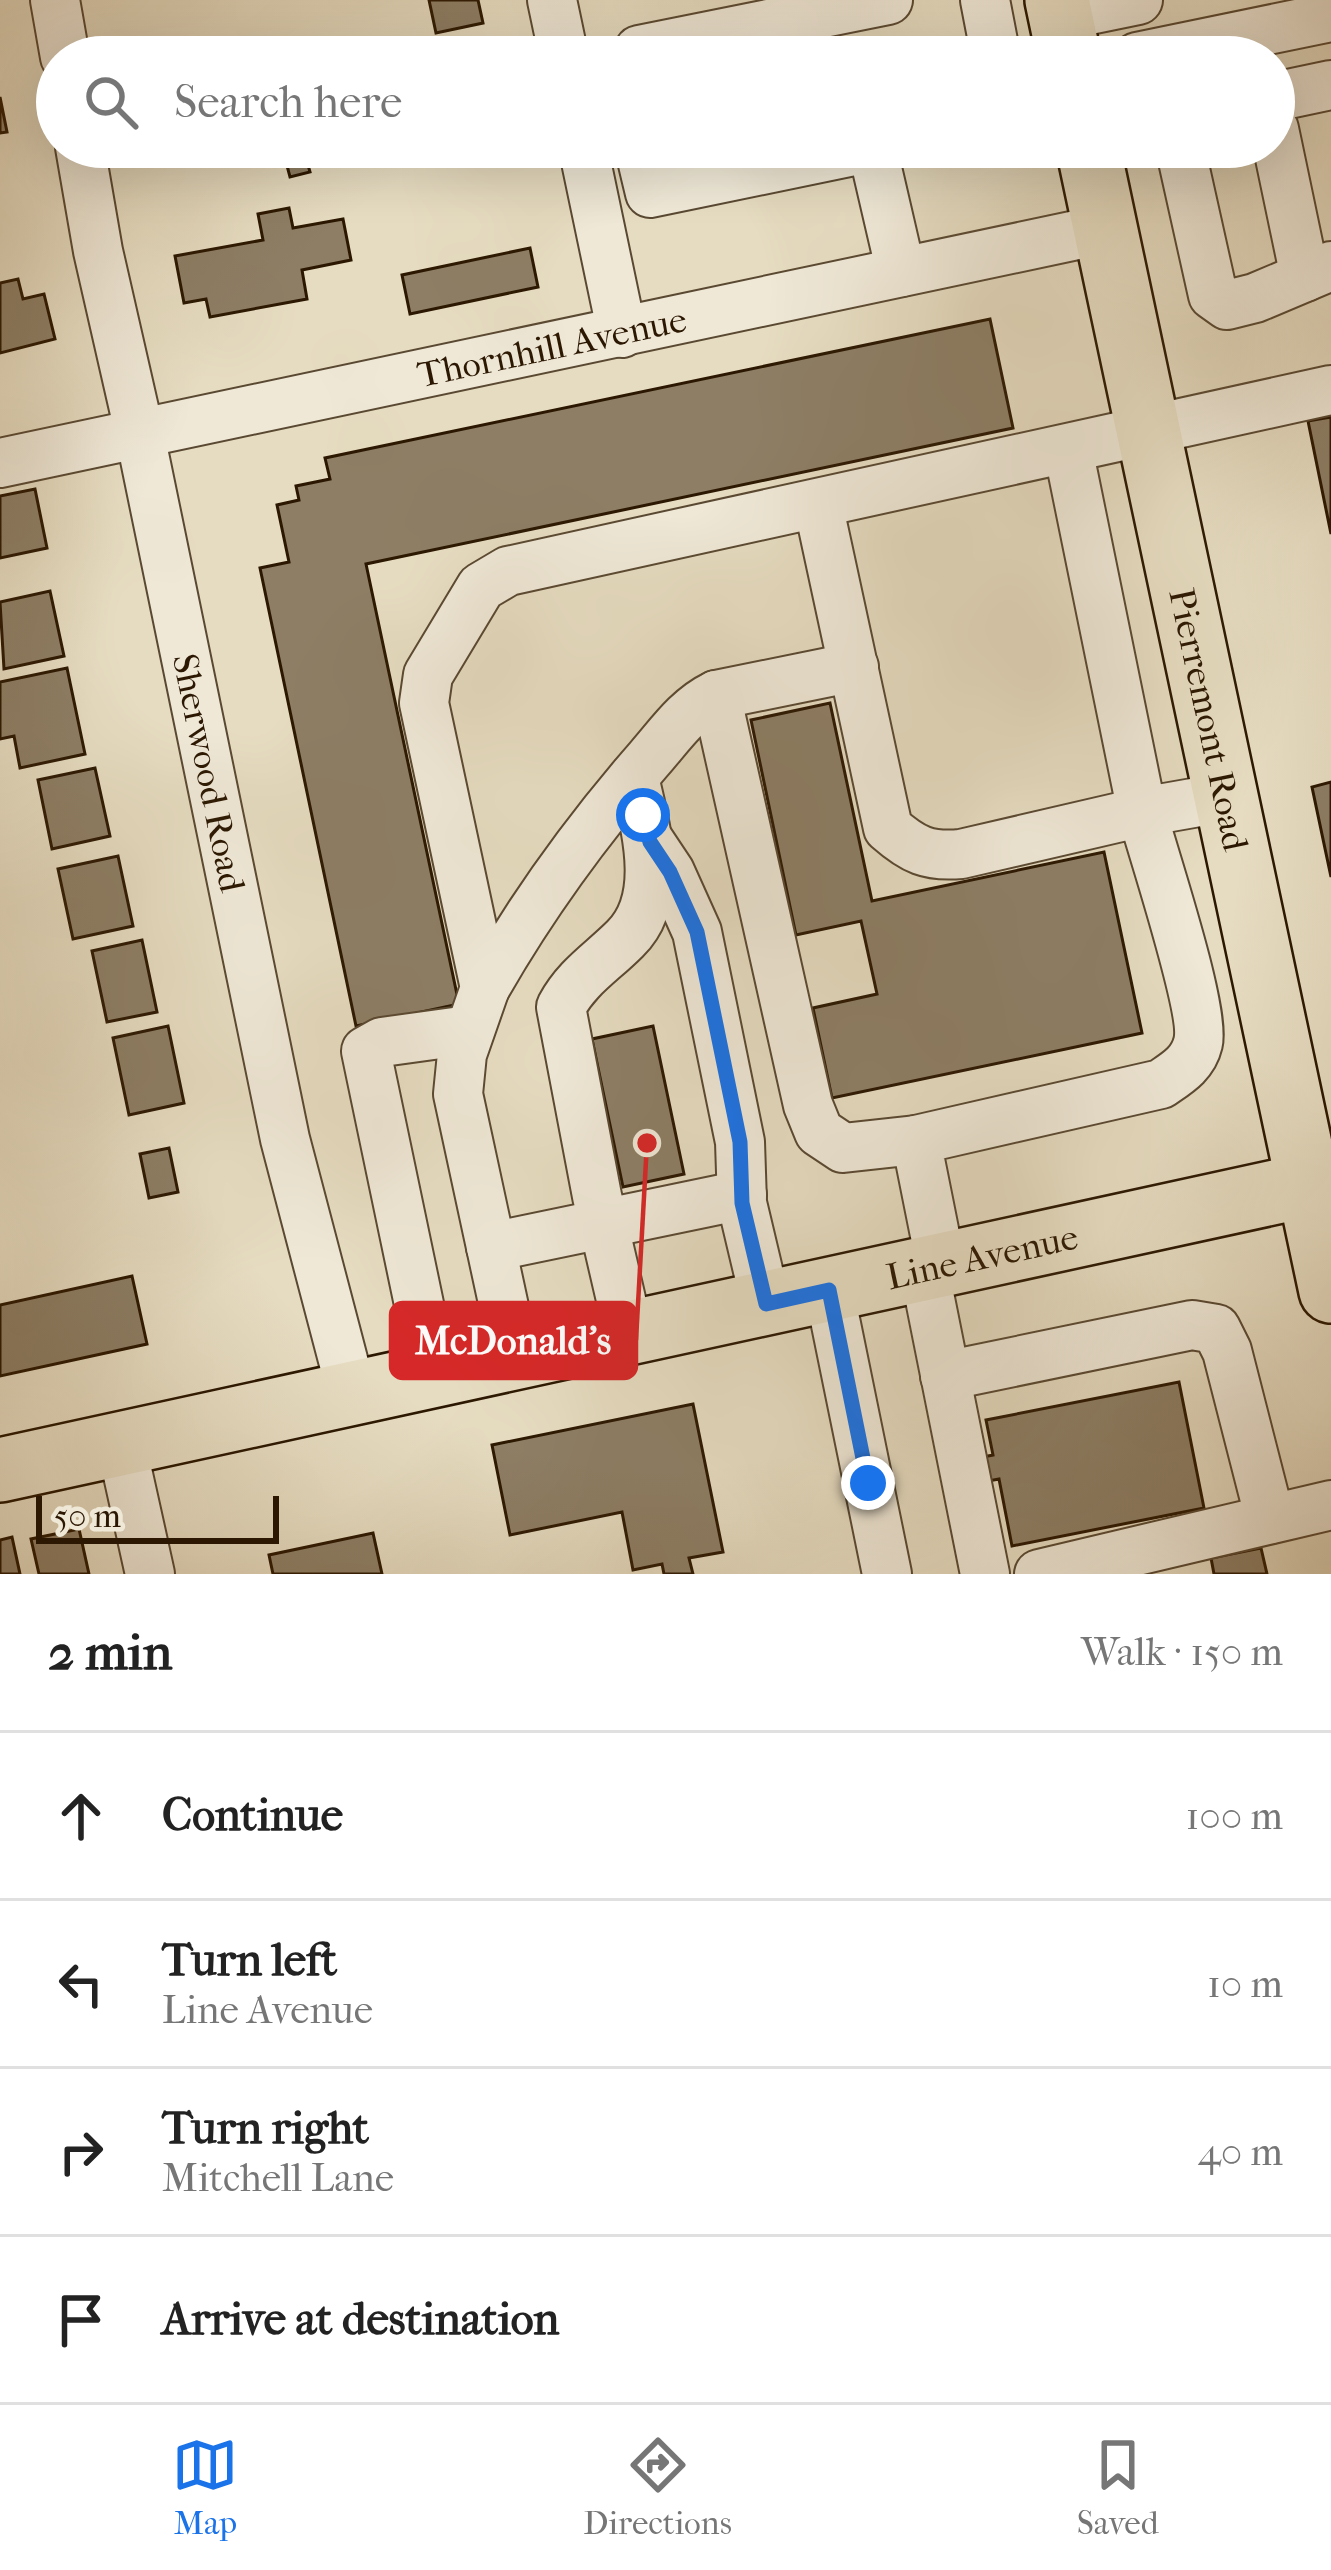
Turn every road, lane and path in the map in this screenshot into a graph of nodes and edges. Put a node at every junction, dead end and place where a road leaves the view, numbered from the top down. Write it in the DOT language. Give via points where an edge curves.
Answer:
graph roads {
  1 [pos="55,0"];
  2 [pos="551,0"];
  3 [pos="888,0"];
  4 [pos="985,0"];
  5 [pos="1138,0"];
  6 [pos="1150,0"];
  7 [pos="1331,17"];
  8 [pos="1062,24"];
  9 [pos="61,36"];
  10 [pos="559,36"];
  11 [pos="709,36"];
  12 [pos="992,36"];
  13 [pos="1151,36"];
  14 [pos="1244,36"];
  15 [pos="1331,85"];
  16 [pos="1295,93"];
  17 [pos="84,168"];
  18 [pos="587,168"];
  19 [pos="644,168"];
  20 [pos="773,168"];
  21 [pos="877,168"];
  22 [pos="1092,168"];
  23 [pos="1185,168"];
  24 [pos="1286,168"];
  25 [pos="1105,229"];
  26 [pos="1318,271"];
  27 [pos="901,272"];
  28 [pos="622,333"];
  29 [pos="1331,390"];
  30 [pos="1149,431"];
  31 [pos="140,435"];
  32 [pos="1068,448"];
  33 [pos="0,464"];
  34 [pos="818,504"];
  35 [pos="854,667"];
  36 [pos="716,695"];
  37 [pos="634,777"];
  38 [pos="1226,797"];
  39 [pos="1142,812"];
  40 [pos="650,842"];
  41 [pos="476,1010"];
  42 [pos="916,1140"];
  43 [pos="1320,1182"];
  44 [pos="742,1196"];
  45 [pos="604,1224"];
  46 [pos="491,1247"];
  47 [pos="932,1267"];
  48 [pos="829,1290"];
  49 [pos="1331,1291"];
  50 [pos="766,1304"];
  51 [pos="629,1334"];
  52 [pos="515,1358"];
  53 [pos="434,1376"];
  54 [pos="945,1376"];
  55 [pos="352,1394"];
  56 [pos="121,1443"];
  57 [pos="0,1470"];
  58 [pos="1331,1504"];
  59 [pos="1270,1519"];
  60 [pos="150,1574"];
  61 [pos="887,1574"];
  62 [pos="985,1574"];
  63 [pos="1040,1574"];
  1 -- 9 [label="street"];
  2 -- 10 [label="street"];
  3 -- 11 [label="street"];
  4 -- 12 [label="street"];
  5 -- 8 [label="street"];
  6 -- 13 [label="street"];
  7 -- 14 [label="street"];
  15 -- 16 [label="street"];
  17 -- 31 [label="street, Sherwood Road"];
  18 -- 28 [label="street"];
  19 -- 20 [label="street" via="650,194"];
  21 -- 27 [label="street"];
  22 -- 25 [label="main road, Pierremont Road"];
  23 -- 26 [label="street" via="1213,295 1226,304"];
  24 -- 26 [label="street"];
  25 -- 27 [label="street, Thornhill Avenue"];
  25 -- 30 [label="main road, Pierremont Road"];
  27 -- 28 [label="street, Thornhill Avenue"];
  28 -- 31 [label="street, Thornhill Avenue"];
  29 -- 30 [label="street"];
  30 -- 32 [label="street"];
  30 -- 38 [label="main road, Pierremont Road"];
  31 -- 33 [label="street, Thornhill Avenue"];
  31 -- 55 [label="street, Sherwood Road" via="285,1139"];
  32 -- 34 [label="street"];
  32 -- 39 [label="street"];
  34 -- 35 [label="street"];
  34 -- 41 [label="street" via="508,571 481,586 428,675 424,704"];
  35 -- 36 [label="street"];
  35 -- 39 [label="street" via="888,828 913,850 961,854"];
  36 -- 37 [label="street" via="696,705"];
  36 -- 42 [label="street" via="819,1132 843,1148"];
  37 -- 40 [label="street"];
  37 -- 41 [label="street" via="530,910"];
  38 -- 39 [label="street"];
  38 -- 43 [label="main road, Pierremont Road"];
  39 -- 42 [label="street" via="1193,996 1199,1041 1187,1066 1161,1084"];
  40 -- 44 [label="street" via="697,932 740,1142"];
  40 -- 45 [label="street" via="642,911 561,1007"];
  41 -- 46 [label="street" via="458,1094"];
  41 -- 53 [label="street" via="366,1051"];
  42 -- 47 [label="street"];
  43 -- 47 [label="main road, Line Avenue"];
  43 -- 49 [label="main road, Pierremont Road"];
  44 -- 45 [label="street"];
  44 -- 50 [label="street"];
  45 -- 46 [label="street"];
  45 -- 51 [label="street"];
  46 -- 52 [label="street"];
  47 -- 48 [label="main road, Line Avenue"];
  47 -- 54 [label="street"];
  48 -- 50 [label="main road, Line Avenue"];
  48 -- 61 [label="street"];
  50 -- 51 [label="main road, Line Avenue"];
  51 -- 52 [label="main road, Line Avenue"];
  52 -- 53 [label="main road, Line Avenue"];
  53 -- 55 [label="main road, Line Avenue"];
  54 -- 59 [label="street" via="1192,1325 1216,1329"];
  54 -- 62 [label="street"];
  55 -- 56 [label="main road, Line Avenue"];
  56 -- 57 [label="main road, Line Avenue"];
  56 -- 60 [label="street"];
  58 -- 59 [label="street"];
  59 -- 63 [label="street"];
}
